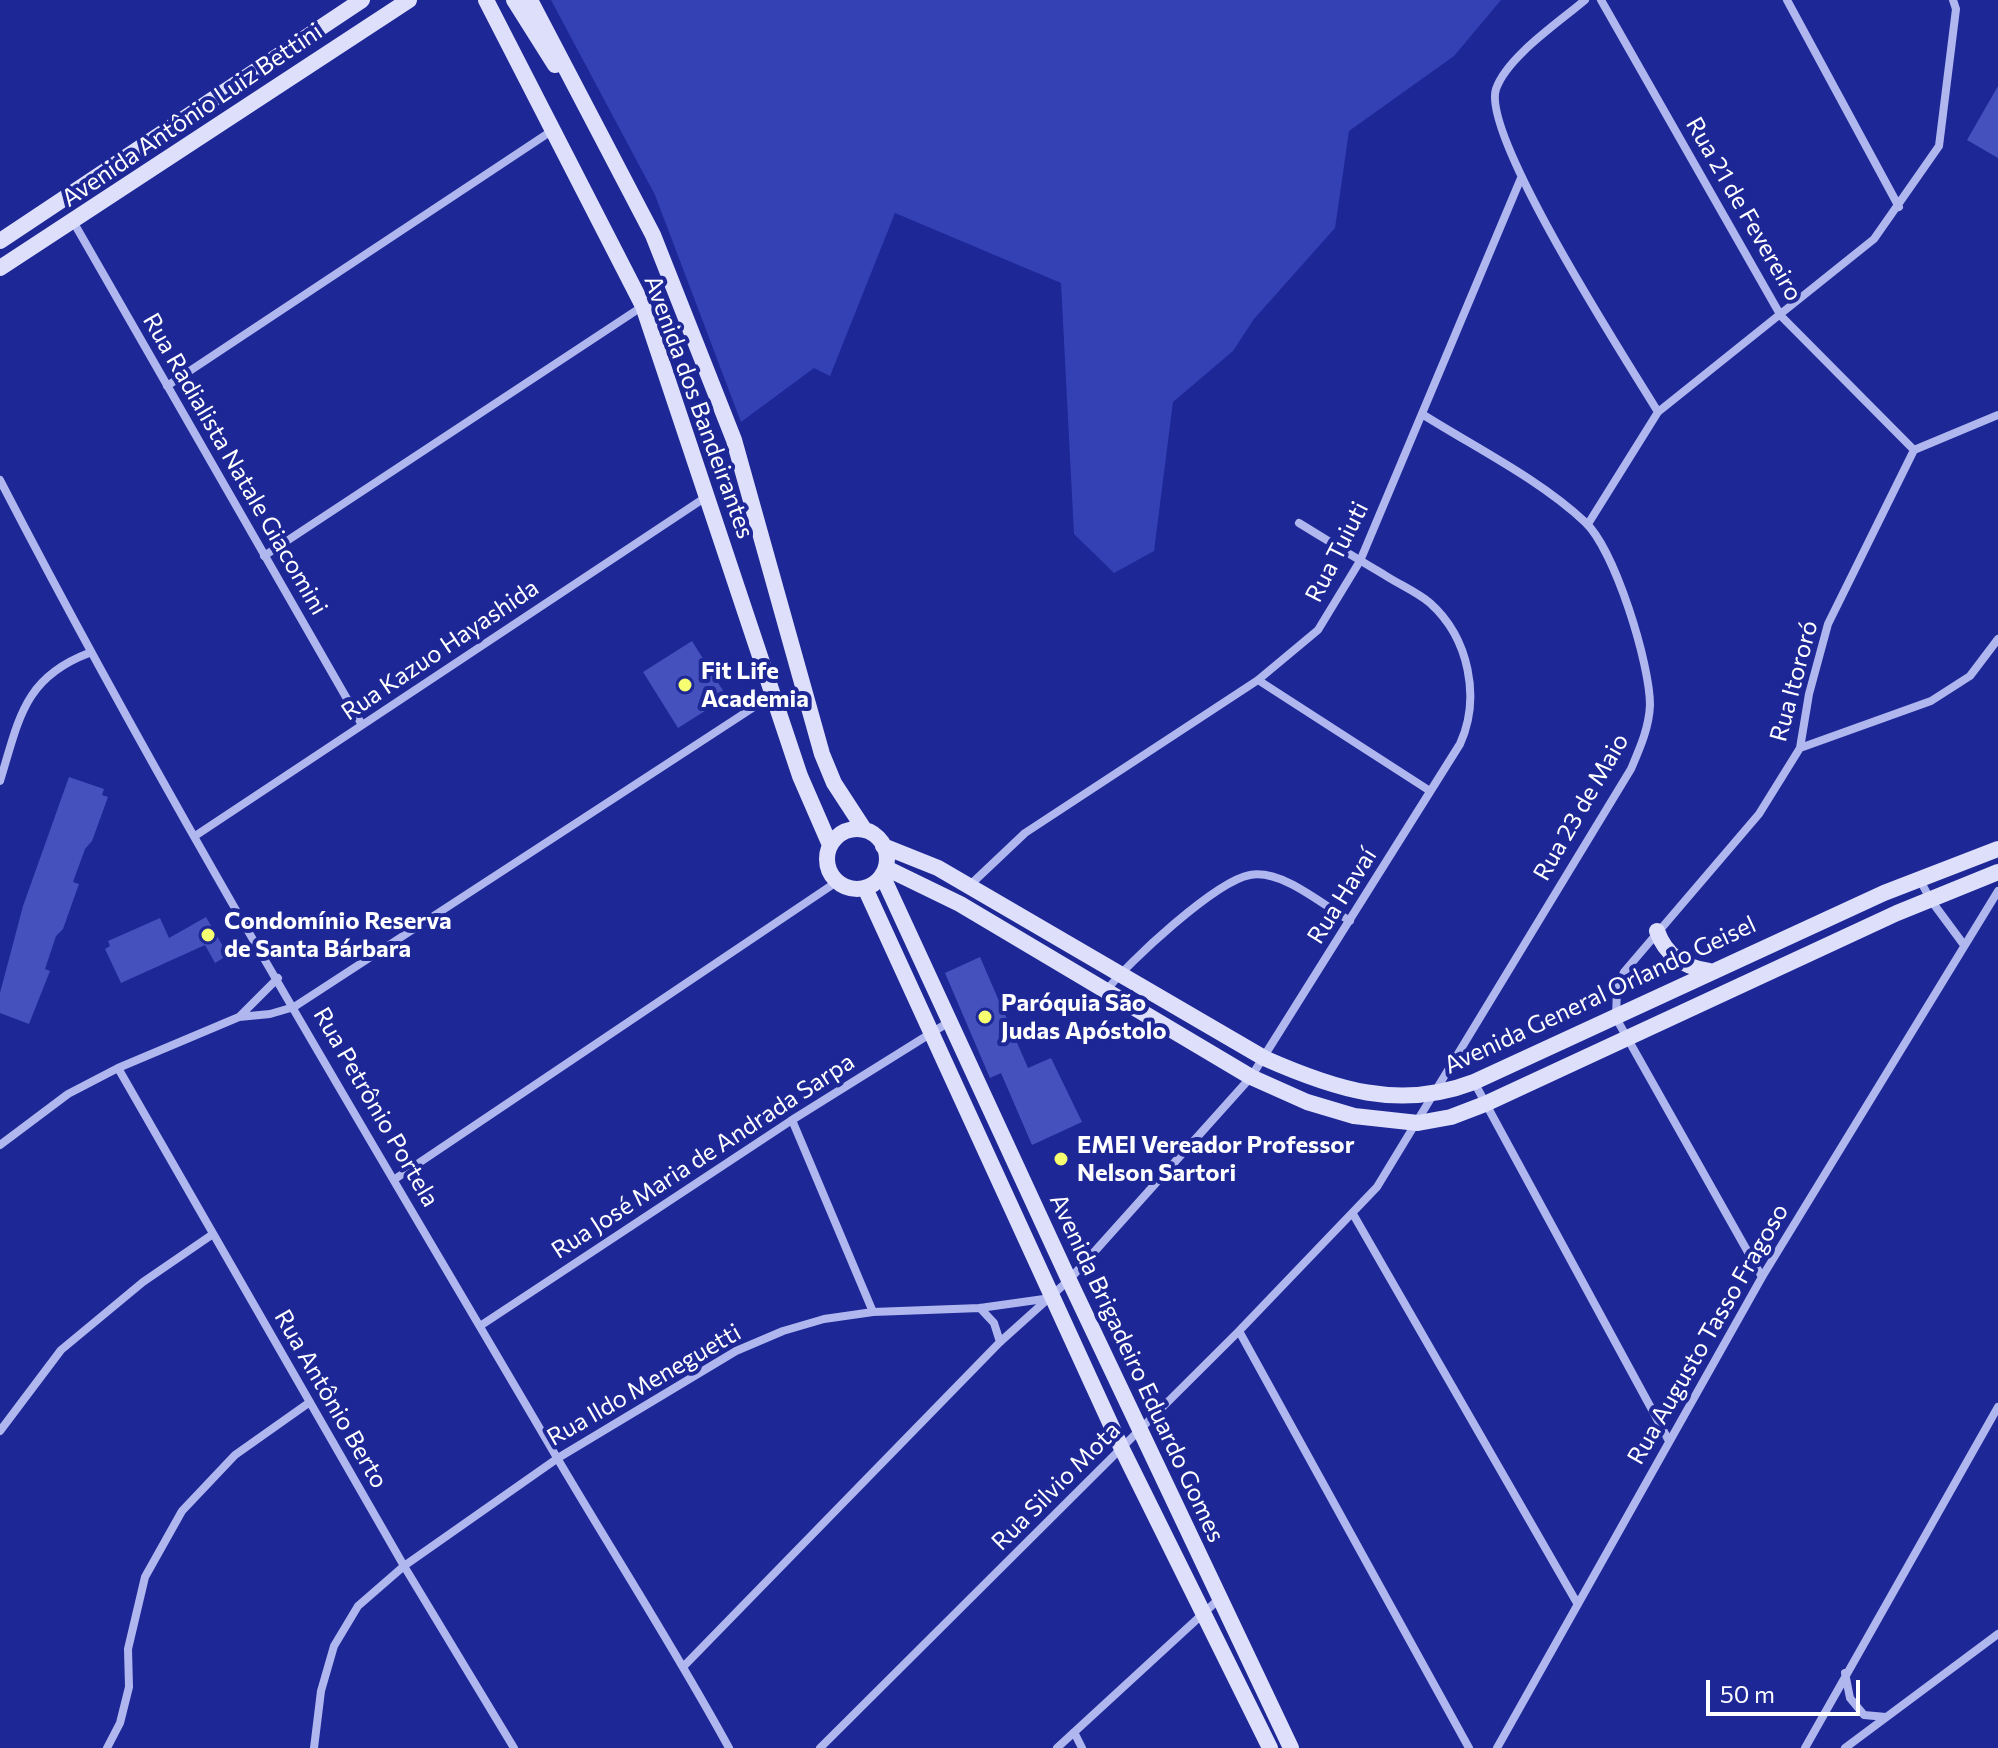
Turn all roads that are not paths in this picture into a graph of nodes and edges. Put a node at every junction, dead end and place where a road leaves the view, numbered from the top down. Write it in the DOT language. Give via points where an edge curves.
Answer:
graph roads {
  1 [pos="362,0"];
  2 [pos="409,0"];
  3 [pos="486,0"];
  4 [pos="514,0"];
  5 [pos="530,0"];
  6 [pos="1585,0"];
  7 [pos="1601,0"];
  8 [pos="1787,0"];
  9 [pos="1953,0"];
  10 [pos="573,83"];
  11 [pos="554,130"];
  12 [pos="1521,178"];
  13 [pos="1899,207"];
  14 [pos="74,223"];
  15 [pos="0,241"];
  16 [pos="0,268"];
  17 [pos="643,306"];
  18 [pos="1781,316"];
  19 [pos="167,386"];
  20 [pos="1658,412"];
  21 [pos="1422,414"];
  22 [pos="1998,415"];
  23 [pos="1914,450"];
  24 [pos="0,480"];
  25 [pos="707,497"];
  26 [pos="1299,523"];
  27 [pos="1588,524"];
  28 [pos="264,556"];
  29 [pos="1360,561"];
  30 [pos="1998,639"];
  31 [pos="89,653"];
  32 [pos="1258,680"];
  33 [pos="774,694"];
  34 [pos="362,725"];
  35 [pos="1800,748"];
  36 [pos="0,781"];
  37 [pos="1430,791"];
  38 [pos="864,829"];
  39 [pos="195,836"];
  40 [pos="830,845"];
  41 [pos="883,846"];
  42 [pos="1998,849"];
  43 [pos="884,872"];
  44 [pos="1998,872"];
  45 [pos="1920,879"];
  46 [pos="838,881"];
  47 [pos="969,886"];
  48 [pos="865,888"];
  49 [pos="1998,891"];
  50 [pos="1930,899"];
  51 [pos="1350,921"];
  52 [pos="1657,931"];
  53 [pos="1964,945"];
  54 [pos="1709,971"];
  55 [pos="1119,974"];
  56 [pos="278,978"];
  57 [pos="1106,991"];
  58 [pos="294,1007"];
  59 [pos="239,1017"];
  60 [pos="1616,1018"];
  61 [pos="949,1022"];
  62 [pos="930,1031"];
  63 [pos="1629,1039"];
  64 [pos="1264,1058"];
  65 [pos="118,1068"];
  66 [pos="1251,1077"];
  67 [pos="1474,1082"];
  68 [pos="1431,1095"];
  69 [pos="1485,1104"];
  70 [pos="792,1120"];
  71 [pos="1418,1123"];
  72 [pos="0,1145"];
  73 [pos="395,1179"];
  74 [pos="1353,1214"];
  75 [pos="213,1234"];
  76 [pos="1762,1277"];
  77 [pos="1069,1280"];
  78 [pos="1052,1297"];
  79 [pos="980,1308"];
  80 [pos="873,1312"];
  81 [pos="480,1326"];
  82 [pos="1239,1331"];
  83 [pos="1000,1342"];
  84 [pos="310,1402"];
  85 [pos="1998,1407"];
  86 [pos="0,1431"];
  87 [pos="1139,1431"];
  88 [pos="1669,1441"];
  89 [pos="1122,1449"];
  90 [pos="558,1458"];
  91 [pos="404,1566"];
  92 [pos="1219,1599"];
  93 [pos="1577,1603"];
  94 [pos="1201,1613"];
  95 [pos="1998,1634"];
  96 [pos="684,1666"];
  97 [pos="1845,1673"];
  98 [pos="1887,1717"];
  99 [pos="1074,1732"];
  100 [pos="107,1748"];
  101 [pos="314,1748"];
  102 [pos="514,1748"];
  103 [pos="729,1748"];
  104 [pos="820,1748"];
  105 [pos="1057,1748"];
  106 [pos="1082,1748"];
  107 [pos="1270,1748"];
  108 [pos="1291,1748"];
  109 [pos="1469,1748"];
  110 [pos="1497,1748"];
  111 [pos="1805,1748"];
  112 [pos="1845,1748"];
  1 -- 15 [label="main road, Avenida Antônio Luiz Bettini"];
  2 -- 14 [label="main road, Avenida Antônio Luiz Bettini"];
  3 -- 11 [label="main road, Avenida dos Bandeirantes"];
  4 -- 10 [label="main road" via="541,47"];
  5 -- 10 [label="main road, Avenida dos Bandeirantes"];
  6 -- 12 [label="street" via="1503,72 1494,94"];
  7 -- 18 [label="street, Rua 21 de Fevereiro"];
  8 -- 13 [label="street"];
  9 -- 13 [label="street" via="1939,146"];
  10 -- 38 [label="main road, Avenida dos Bandeirantes" via="653,235 734,440 822,754"];
  11 -- 17 [label="main road, Avenida dos Bandeirantes"];
  11 -- 19 [label="street"];
  12 -- 20 [label="street"];
  12 -- 21 [label="street, Rua Tuiuti"];
  13 -- 18 [label="street" via="1874,239"];
  14 -- 16 [label="main road, Avenida Antônio Luiz Bettini"];
  14 -- 19 [label="street, Rua Radialista Natale Giacomini"];
  17 -- 25 [label="main road, Avenida dos Bandeirantes"];
  17 -- 28 [label="street"];
  18 -- 20 [label="street"];
  18 -- 23 [label="street, Rua 21 de Fevereiro"];
  19 -- 28 [label="street, Rua Radialista Natale Giacomini"];
  20 -- 27 [label="street"];
  21 -- 27 [label="street, Rua 23 de Maio"];
  21 -- 29 [label="street, Rua Tuiuti"];
  22 -- 23 [label="street"];
  23 -- 35 [label="street, Rua Itororó" via="1828,624"];
  24 -- 31 [label="street, Rua Petrônio Portela"];
  25 -- 33 [label="main road, Avenida dos Bandeirantes"];
  25 -- 34 [label="street, Rua Kazuo Hayashida"];
  26 -- 29 [label="street, Rua Havaí"];
  27 -- 68 [label="street, Rua 23 de Maio" via="1611,564 1641,644 1650,707 1645,738"];
  28 -- 34 [label="street, Rua Radialista Natale Giacomini"];
  29 -- 32 [label="street, Rua Tuiuti" via="1318,630"];
  29 -- 37 [label="street, Rua Havaí" via="1428,601 1447,620 1469,676 1469,724"];
  30 -- 35 [label="street" via="1970,676 1931,701"];
  31 -- 36 [label="street" via="61,663 38,682 23,708"];
  31 -- 39 [label="street, Rua Petrônio Portela"];
  32 -- 37 [label="street"];
  32 -- 47 [label="street, Rua Tuiuti" via="1025,833"];
  33 -- 40 [label="main road, Avenida dos Bandeirantes" via="800,776"];
  33 -- 58 [label="street"];
  34 -- 39 [label="street, Rua Kazuo Hayashida"];
  35 -- 52 [label="street, Rua Itororó" via="1759,814"];
  37 -- 51 [label="street, Rua Havaí"];
  38 -- 40 [label="main road" via="844,831"];
  38 -- 41 [label="main road"];
  39 -- 56 [label="street, Rua Petrônio Portela"];
  40 -- 46 [label="main road" via="828,865"];
  41 -- 43 [label="main road"];
  41 -- 47 [label="main road, Avenida General Orlando Geisel"];
  42 -- 45 [label="main road, Avenida General Orlando Geisel"];
  43 -- 48 [label="main road"];
  43 -- 57 [label="main road, Avenida General Orlando Geisel" via="936,890"];
  43 -- 61 [label="main road, Avenida Brigadeiro Eduardo Gomes"];
  44 -- 50 [label="main road, Avenida General Orlando Geisel"];
  45 -- 50 [label="street"];
  45 -- 54 [label="main road, Avenida General Orlando Geisel"];
  46 -- 48 [label="main road"];
  46 -- 73 [label="street"];
  47 -- 55 [label="main road, Avenida General Orlando Geisel"];
  48 -- 62 [label="main road, Avenida Brigadeiro Eduardo Gomes"];
  49 -- 53 [label="street, Rua Augusto Tasso Fragoso"];
  50 -- 53 [label="street"];
  50 -- 63 [label="main road, Avenida General Orlando Geisel"];
  51 -- 55 [label="street" via="1278,878 1250,875 1223,887"];
  51 -- 64 [label="street, Rua Havaí"];
  52 -- 54 [label="main road" via="1677,960"];
  52 -- 60 [label="street, Rua Itororó" via="1624,972 1617,988"];
  53 -- 76 [label="street, Rua Augusto Tasso Fragoso"];
  54 -- 60 [label="main road, Avenida General Orlando Geisel"];
  55 -- 57 [label="street"];
  55 -- 64 [label="main road, Avenida General Orlando Geisel"];
  56 -- 58 [label="street, Rua Petrônio Portela"];
  56 -- 59 [label="street"];
  57 -- 66 [label="main road, Avenida General Orlando Geisel"];
  58 -- 59 [label="street"];
  58 -- 73 [label="street, Rua Petrônio Portela"];
  59 -- 65 [label="street"];
  60 -- 63 [label="street"];
  60 -- 67 [label="main road, Avenida General Orlando Geisel"];
  61 -- 62 [label="street, Rua José Maria de Andrada Sarpa"];
  61 -- 77 [label="main road, Avenida Brigadeiro Eduardo Gomes"];
  62 -- 70 [label="street, Rua José Maria de Andrada Sarpa"];
  62 -- 78 [label="main road, Avenida Brigadeiro Eduardo Gomes"];
  63 -- 69 [label="main road, Avenida General Orlando Geisel"];
  63 -- 76 [label="street"];
  64 -- 66 [label="street, Rua Havaí"];
  64 -- 68 [label="main road, Avenida General Orlando Geisel" via="1359,1094"];
  65 -- 72 [label="street" via="68,1094"];
  65 -- 75 [label="street, Rua Antônio Berto"];
  66 -- 71 [label="main road, Avenida General Orlando Geisel" via="1354,1116"];
  66 -- 77 [label="street, Rua Havaí"];
  67 -- 68 [label="main road, Avenida General Orlando Geisel"];
  67 -- 69 [label="street"];
  68 -- 71 [label="street, Rua Silvio Mota"];
  69 -- 71 [label="main road, Avenida General Orlando Geisel"];
  69 -- 88 [label="street"];
  70 -- 80 [label="street"];
  70 -- 81 [label="street, Rua José Maria de Andrada Sarpa"];
  71 -- 74 [label="street, Rua Silvio Mota"];
  73 -- 81 [label="street, Rua Petrônio Portela"];
  74 -- 82 [label="street, Rua Silvio Mota"];
  74 -- 93 [label="street"];
  75 -- 84 [label="street, Rua Antônio Berto"];
  75 -- 86 [label="street" via="143,1282 61,1350"];
  76 -- 88 [label="street, Rua Augusto Tasso Fragoso"];
  77 -- 78 [label="street, Rua Havaí"];
  77 -- 87 [label="main road, Avenida Brigadeiro Eduardo Gomes"];
  78 -- 79 [label="street, Rua Ildo Meneguetti"];
  78 -- 83 [label="street, Rua Havaí"];
  78 -- 89 [label="main road, Avenida Brigadeiro Eduardo Gomes"];
  79 -- 80 [label="street, Rua Ildo Meneguetti"];
  79 -- 83 [label="street" via="994,1323"];
  80 -- 90 [label="street, Rua Ildo Meneguetti" via="824,1319 736,1351"];
  81 -- 90 [label="street, Rua Petrônio Portela"];
  82 -- 87 [label="street, Rua Silvio Mota"];
  82 -- 109 [label="street"];
  83 -- 96 [label="street, Rua Havaí"];
  84 -- 91 [label="street, Rua Antônio Berto"];
  84 -- 100 [label="street" via="235,1455 182,1511 145,1577 128,1649 129,1687"];
  85 -- 97 [label="street"];
  87 -- 89 [label="street, Rua Silvio Mota"];
  87 -- 92 [label="main road, Avenida Brigadeiro Eduardo Gomes"];
  88 -- 93 [label="street, Rua Augusto Tasso Fragoso"];
  89 -- 94 [label="main road, Avenida Brigadeiro Eduardo Gomes"];
  89 -- 104 [label="street, Rua Silvio Mota"];
  90 -- 91 [label="street, Rua Ildo Meneguetti"];
  90 -- 96 [label="street, Rua Petrônio Portela"];
  91 -- 101 [label="street, Rua Ildo Meneguetti" via="358,1606 334,1646 321,1691"];
  91 -- 102 [label="street, Rua Antônio Berto"];
  92 -- 94 [label="street"];
  92 -- 108 [label="main road, Avenida Brigadeiro Eduardo Gomes"];
  93 -- 110 [label="street, Rua Augusto Tasso Fragoso"];
  94 -- 99 [label="street"];
  94 -- 107 [label="main road, Avenida Brigadeiro Eduardo Gomes"];
  95 -- 98 [label="street"];
  96 -- 103 [label="street, Rua Petrônio Portela"];
  97 -- 98 [label="street" via="1850,1698 1864,1715"];
  97 -- 111 [label="street"];
  98 -- 112 [label="street"];
  99 -- 105 [label="street"];
  99 -- 106 [label="street"];
}
